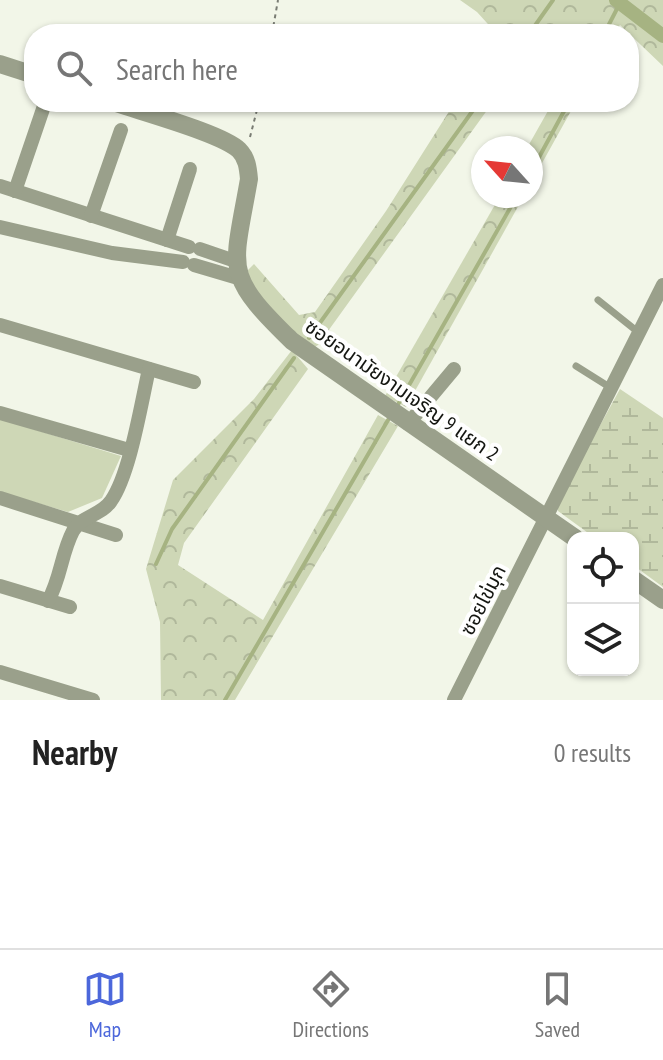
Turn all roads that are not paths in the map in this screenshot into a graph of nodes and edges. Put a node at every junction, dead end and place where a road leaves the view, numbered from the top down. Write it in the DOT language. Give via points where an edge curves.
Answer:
graph roads {
  1 [pos="0,64"];
  2 [pos="24,72"];
  3 [pos="41,112"];
  4 [pos="143,112"];
  5 [pos="121,130"];
  6 [pos="190,169"];
  7 [pos="7,189"];
  8 [pos="91,216"];
  9 [pos="0,227"];
  10 [pos="184,245"];
  11 [pos="183,262"];
  12 [pos="236,270"];
  13 [pos="663,285"];
  14 [pos="598,300"];
  15 [pos="0,325"];
  16 [pos="638,332"];
  17 [pos="576,366"];
  18 [pos="149,369"];
  19 [pos="454,369"];
  20 [pos="194,382"];
  21 [pos="611,388"];
  22 [pos="0,413"];
  23 [pos="395,415"];
  24 [pos="129,450"];
  25 [pos="0,498"];
  26 [pos="545,517"];
  27 [pos="79,521"];
  28 [pos="567,532"];
  29 [pos="116,535"];
  30 [pos="639,583"];
  31 [pos="0,586"];
  32 [pos="663,600"];
  33 [pos="48,601"];
  34 [pos="70,607"];
  35 [pos="0,672"];
  36 [pos="93,700"];
  37 [pos="454,700"];
  1 -- 2 [label="street"];
  3 -- 7 [label="street"];
  4 -- 12 [label="street" via="241,152 249,179"];
  5 -- 8 [label="street"];
  6 -- 10 [label="street"];
  7 -- 8 [label="street"];
  8 -- 10 [label="street"];
  9 -- 11 [label="street" via="112,253"];
  10 -- 11 [label="street"];
  10 -- 12 [label="street"];
  11 -- 12 [label="street"];
  12 -- 23 [label="street, ซอยอนามัยงามเจริญ 9 แยก 2" via="260,309 292,341"];
  13 -- 16 [label="street, ซอยไข่มุก"];
  14 -- 16 [label="lane"];
  15 -- 18 [label="street"];
  16 -- 21 [label="street, ซอยไข่มุก"];
  17 -- 21 [label="lane"];
  18 -- 20 [label="street"];
  18 -- 24 [label="street"];
  19 -- 23 [label="street"];
  21 -- 26 [label="street, ซอยไข่มุก"];
  22 -- 24 [label="street"];
  23 -- 26 [label="street, ซอยอนามัยงามเจริญ 9 แยก 2"];
  24 -- 27 [label="street" via="121,484 109,505"];
  25 -- 27 [label="street"];
  26 -- 28 [label="street, ซอยอนามัยงามเจริญ 9 แยก 2"];
  26 -- 37 [label="street, ซอยไข่มุก"];
  27 -- 29 [label="street"];
  27 -- 33 [label="street" via="62,552"];
  30 -- 32 [label="street"];
  31 -- 33 [label="street"];
  33 -- 34 [label="street"];
  35 -- 36 [label="street"];
}
